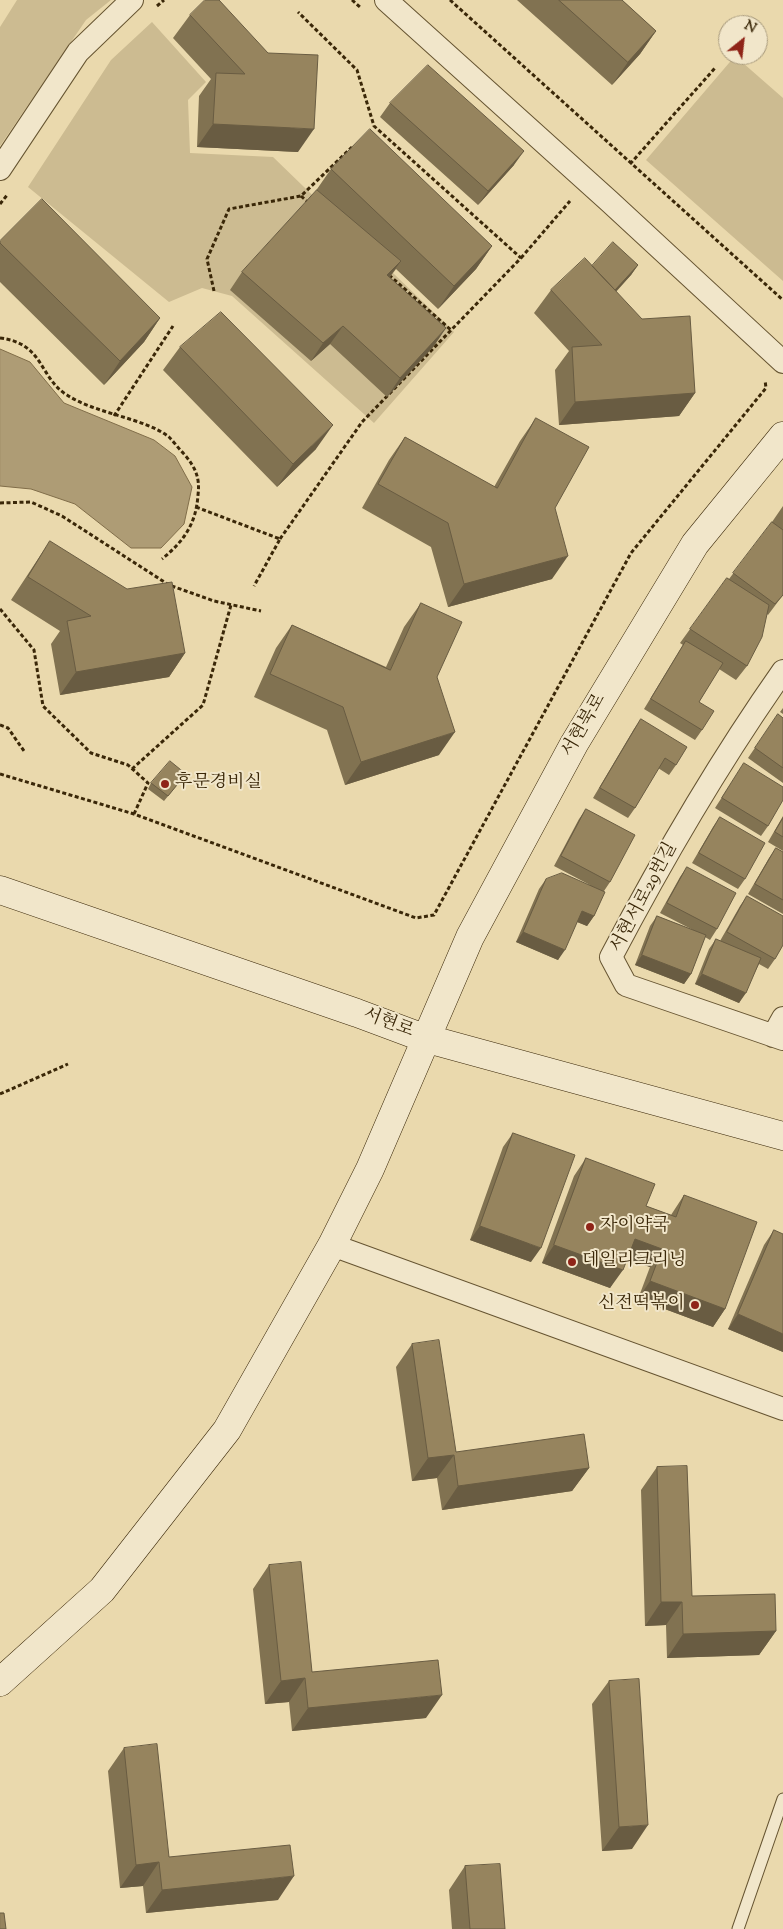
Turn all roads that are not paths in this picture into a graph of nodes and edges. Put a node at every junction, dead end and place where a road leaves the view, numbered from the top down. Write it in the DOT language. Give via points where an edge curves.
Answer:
graph roads {
  1 [pos="132,0"];
  2 [pos="386,0"];
  3 [pos="0,169"];
  4 [pos="774,366"];
  5 [pos="783,436"];
  6 [pos="783,671"];
  7 [pos="0,890"];
  8 [pos="780,1031"];
  9 [pos="424,1038"];
  10 [pos="783,1136"];
  11 [pos="332,1245"];
  12 [pos="783,1409"];
  13 [pos="0,1682"];
  14 [pos="783,1799"];
  15 [pos="738,1929"];
  1 -- 3 [label="street" via="78,52"];
  2 -- 4 [label="street" via="610,201"];
  5 -- 9 [label="street, 서현북로" via="696,544 574,744 470,937"];
  6 -- 8 [label="street, 서현서로29번길" via="701,795 611,956 626,985"];
  7 -- 9 [label="street, 서현로"];
  9 -- 10 [label="street, 서현로"];
  9 -- 11 [label="street, 서현북로" via="370,1169"];
  11 -- 12 [label="street"];
  11 -- 13 [label="street, 서현북로" via="227,1430 102,1590"];
  14 -- 15 [label="lane"];
}
